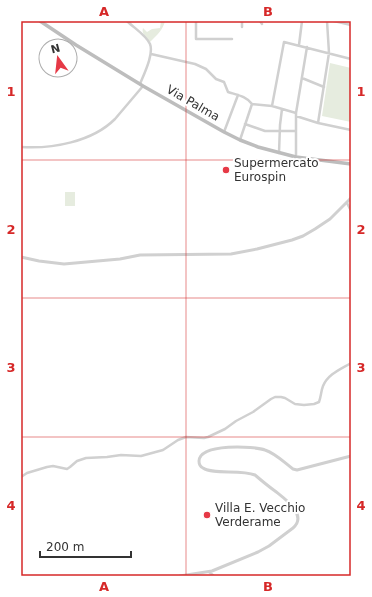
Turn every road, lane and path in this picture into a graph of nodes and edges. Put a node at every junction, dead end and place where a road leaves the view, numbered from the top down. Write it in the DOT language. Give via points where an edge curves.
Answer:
graph roads {
  1 [pos="40,21"];
  2 [pos="127,21"];
  3 [pos="196,21"];
  4 [pos="242,21"];
  5 [pos="302,21"];
  6 [pos="327,21"];
  7 [pos="334,21"];
  8 [pos="351,25"];
  9 [pos="242,27"];
  10 [pos="232,39"];
  11 [pos="299,45"];
  12 [pos="307,47"];
  13 [pos="329,53"];
  14 [pos="150,54"];
  15 [pos="351,59"];
  16 [pos="302,78"];
  17 [pos="142,85"];
  18 [pos="324,87"];
  19 [pos="238,95"];
  20 [pos="252,104"];
  21 [pos="272,106"];
  22 [pos="282,109"];
  23 [pos="296,115"];
  24 [pos="318,123"];
  25 [pos="245,124"];
  26 [pos="351,130"];
  27 [pos="280,131"];
  28 [pos="296,131"];
  29 [pos="224,132"];
  30 [pos="240,140"];
  31 [pos="21,147"];
  32 [pos="279,153"];
  33 [pos="296,157"];
  34 [pos="351,164"];
  35 [pos="351,198"];
  36 [pos="347,203"];
  37 [pos="351,211"];
  38 [pos="21,257"];
  39 [pos="351,363"];
  40 [pos="351,456"];
  41 [pos="21,477"];
  42 [pos="209,572"];
  43 [pos="180,576"];
  44 [pos="214,576"];
  1 -- 17 [label="main road, Via Palma"];
  2 -- 14 [label="street" via="146,39"];
  3 -- 10 [label="street" via="196,39"];
  4 -- 9 [label="street"];
  5 -- 11 [label="street"];
  6 -- 13 [label="street"];
  7 -- 8 [label="street"];
  11 -- 12 [label="street"];
  11 -- 21 [label="street" via="284,42"];
  12 -- 13 [label="street"];
  12 -- 16 [label="street"];
  13 -- 15 [label="street"];
  13 -- 18 [label="street"];
  14 -- 17 [label="street"];
  14 -- 19 [label="street" via="206,69 216,79 224,82 228,92"];
  16 -- 18 [label="street"];
  16 -- 23 [label="street"];
  17 -- 29 [label="main road, Via Palma"];
  17 -- 31 [label="street" via="115,119 100,131 63,144"];
  18 -- 24 [label="street"];
  19 -- 20 [label="street"];
  19 -- 29 [label="street"];
  20 -- 21 [label="street"];
  20 -- 25 [label="street"];
  21 -- 22 [label="street"];
  22 -- 23 [label="street"];
  22 -- 27 [label="street"];
  23 -- 24 [label="street"];
  23 -- 28 [label="street"];
  24 -- 26 [label="street"];
  25 -- 27 [label="street" via="265,131"];
  25 -- 30 [label="street"];
  27 -- 28 [label="street"];
  27 -- 32 [label="street"];
  28 -- 33 [label="street"];
  29 -- 30 [label="main road, Via Palma"];
  30 -- 32 [label="main road, Via Palma"];
  32 -- 33 [label="main road, Via Palma"];
  33 -- 34 [label="main road, Via Palma"];
  35 -- 36 [label="street"];
  36 -- 37 [label="street"];
  36 -- 38 [label="street" via="330,219 303,236 231,254 140,255 64,264"];
  39 -- 41 [label="street" via="328,378 322,388 319,402 314,404 295,404 285,398 275,397 208,437 186,437 163,450 141,456 86,458 67,469 47,467"];
  40 -- 42 [label="street" via="297,470 270,452 258,448 231,447 205,453 199,462 202,468 255,475 291,504 298,517 296,526 269,546"];
  42 -- 43 [label="street"];
  42 -- 44 [label="street"];
}
